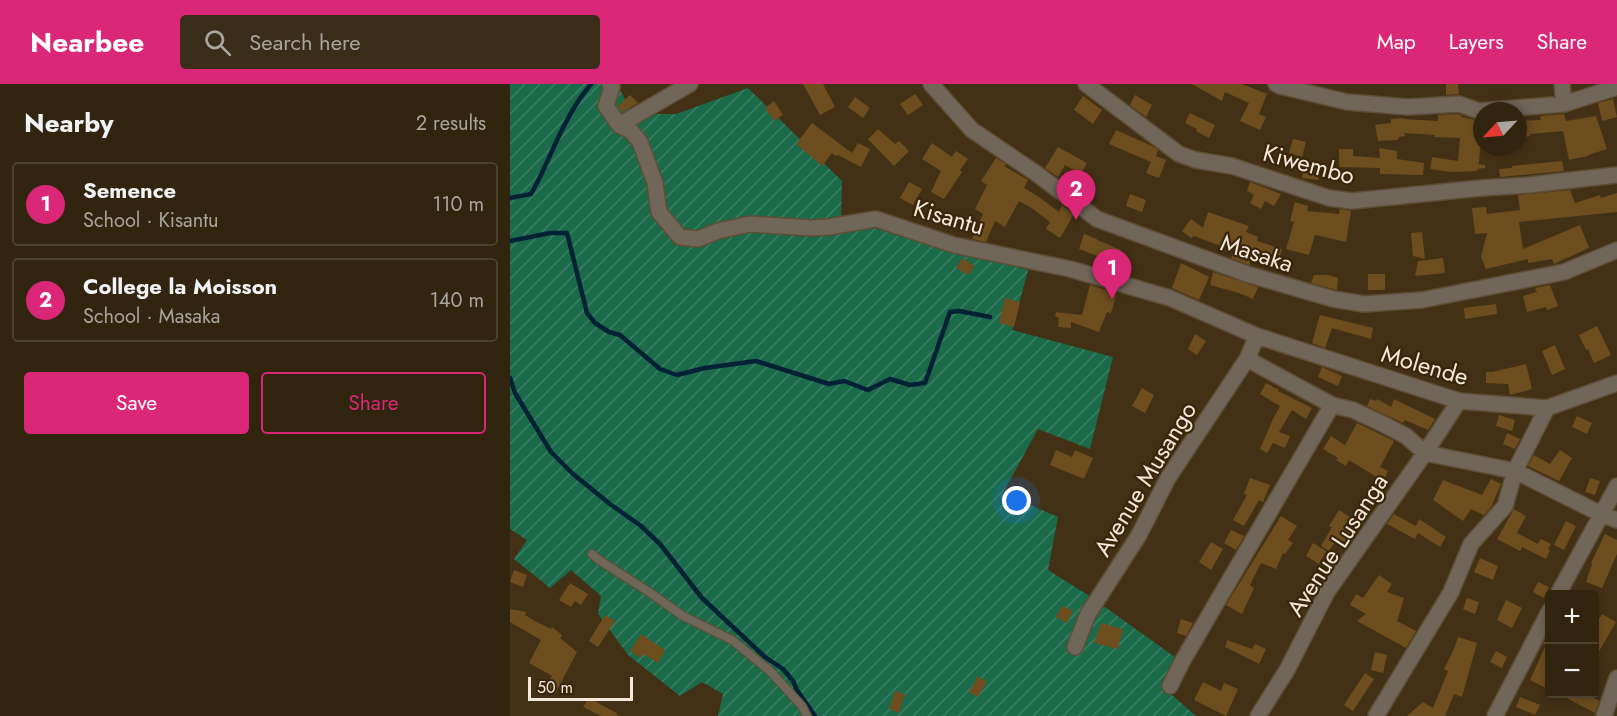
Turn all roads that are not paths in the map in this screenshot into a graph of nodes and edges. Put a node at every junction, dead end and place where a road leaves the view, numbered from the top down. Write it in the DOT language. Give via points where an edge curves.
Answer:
graph roads {
  1 [pos="610,84"];
  2 [pos="690,84"];
  3 [pos="931,84"];
  4 [pos="1086,84"];
  5 [pos="1276,84"];
  6 [pos="1562,84"];
  7 [pos="1617,87"];
  8 [pos="1564,104"];
  9 [pos="619,125"];
  10 [pos="1617,175"];
  11 [pos="1617,250"];
  12 [pos="1257,336"];
  13 [pos="1247,359"];
  14 [pos="1617,383"];
  15 [pos="1459,401"];
  16 [pos="1332,405"];
  17 [pos="1547,408"];
  18 [pos="1425,453"];
  19 [pos="1515,471"];
  20 [pos="1617,486"];
  21 [pos="1601,514"];
  22 [pos="1617,520"];
  23 [pos="592,554"];
  24 [pos="1560,590"];
  25 [pos="1545,620"];
  26 [pos="1075,647"];
  27 [pos="1617,678"];
  28 [pos="1170,686"];
  29 [pos="807,716"];
  30 [pos="1258,716"];
  31 [pos="1376,716"];
  32 [pos="1495,716"];
  33 [pos="1604,716"];
  1 -- 9 [label="street" via="606,106"];
  2 -- 9 [label="street"];
  3 -- 11 [label="street, Masaka" via="972,130 1097,219 1247,274 1333,299 1364,304 1422,300 1564,272"];
  4 -- 10 [label="street, Kiwembo" via="1179,154 1232,165 1329,198 1371,200"];
  5 -- 8 [label="street" via="1347,102 1408,107 1459,104 1479,111"];
  6 -- 8 [label="street"];
  7 -- 8 [label="street"];
  9 -- 12 [label="street, Kisantu" via="640,142 655,183 659,212 680,237 698,239 750,224 812,228 876,219 954,244 1070,269 1170,298"];
  12 -- 13 [label="street, Avenue Musango"];
  12 -- 15 [label="street, Molende"];
  13 -- 16 [label="street"];
  13 -- 26 [label="street, Avenue Musango" via="1167,478 1138,534 1088,614"];
  14 -- 17 [label="street, Molende"];
  15 -- 17 [label="street, Molende"];
  15 -- 18 [label="street, Avenue Lusanga"];
  16 -- 18 [label="street" via="1383,424 1406,436"];
  16 -- 28 [label="street"];
  17 -- 19 [label="street"];
  18 -- 19 [label="street"];
  18 -- 30 [label="street, Avenue Lusanga" via="1327,592"];
  19 -- 21 [label="street"];
  19 -- 31 [label="street" via="1505,506 1471,544 1451,592"];
  20 -- 21 [label="street"];
  21 -- 22 [label="street"];
  21 -- 24 [label="street"];
  23 -- 29 [label="lane" via="683,616 732,640 770,671"];
  25 -- 32 [label="street"];
  27 -- 33 [label="street"];
}
